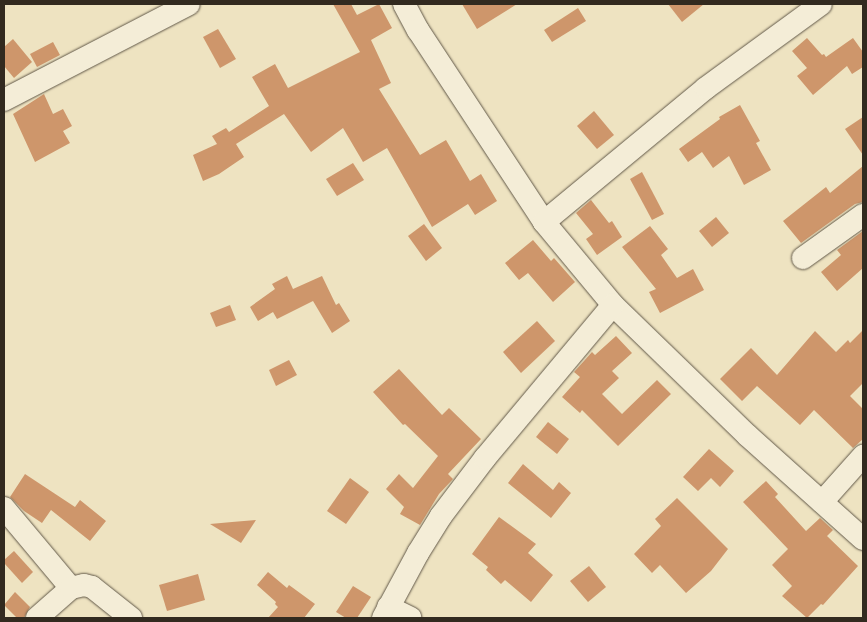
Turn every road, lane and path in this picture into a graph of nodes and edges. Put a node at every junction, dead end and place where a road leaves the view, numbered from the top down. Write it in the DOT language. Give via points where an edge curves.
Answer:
graph roads {
  1 [pos="189,4"];
  2 [pos="404,4"];
  3 [pos="821,4"];
  4 [pos="4,100"];
  5 [pos="863,214"];
  6 [pos="544,222"];
  7 [pos="803,258"];
  8 [pos="613,305"];
  9 [pos="863,456"];
  10 [pos="822,502"];
  11 [pos="4,508"];
  12 [pos="863,540"];
  13 [pos="71,588"];
  14 [pos="386,613"];
  15 [pos="37,618"];
  16 [pos="131,618"];
  17 [pos="411,618"];
  1 -- 4 [label="street"];
  2 -- 6 [label="street"];
  3 -- 6 [label="street" via="706,88"];
  5 -- 7 [label="street"];
  6 -- 8 [label="street"];
  8 -- 10 [label="street" via="747,435"];
  8 -- 14 [label="street" via="484,458 441,516"];
  9 -- 10 [label="street"];
  10 -- 12 [label="street"];
  11 -- 13 [label="street"];
  13 -- 15 [label="street"];
  13 -- 16 [label="street" via="92,587"];
  14 -- 17 [label="street"];
}
